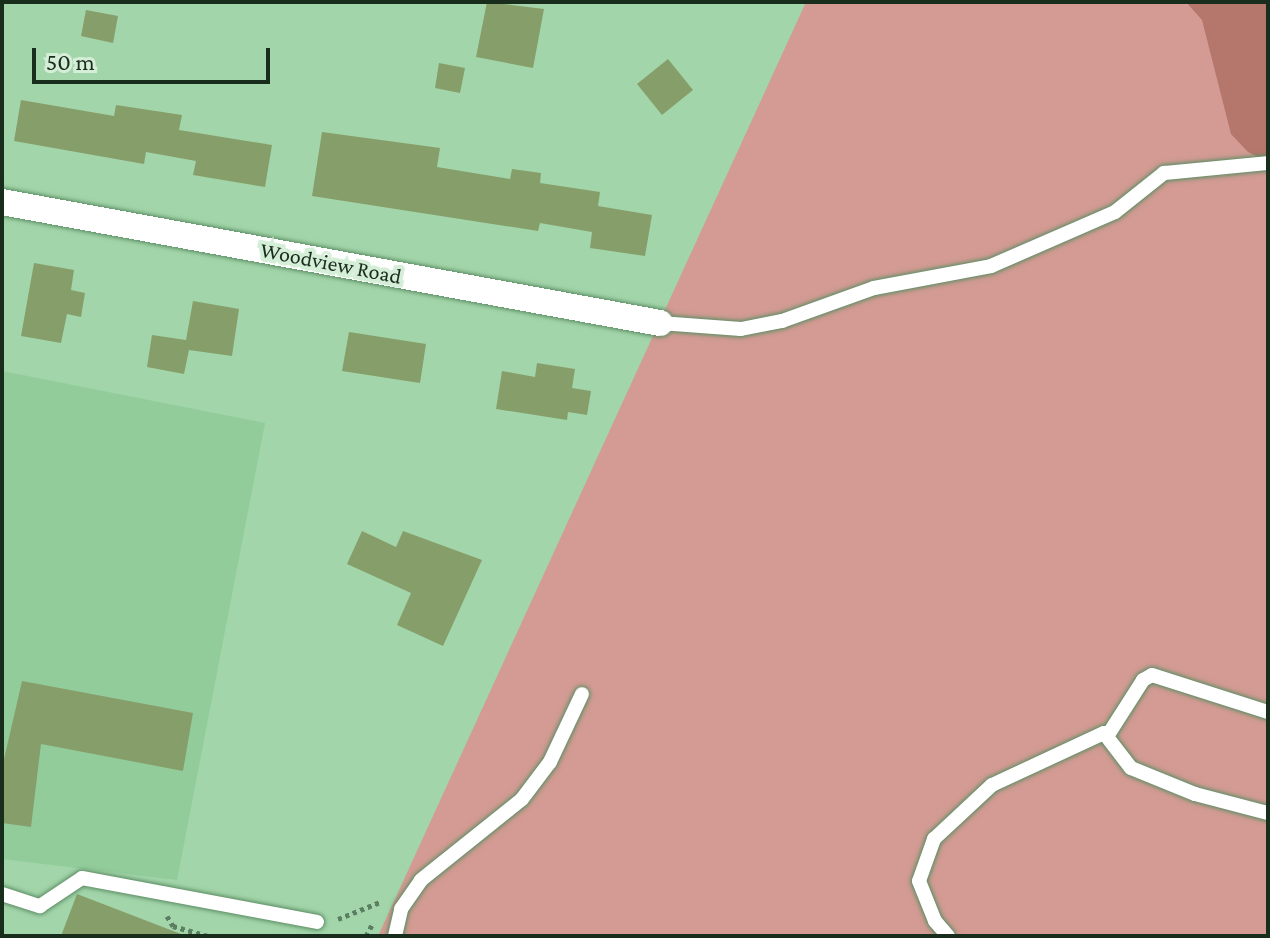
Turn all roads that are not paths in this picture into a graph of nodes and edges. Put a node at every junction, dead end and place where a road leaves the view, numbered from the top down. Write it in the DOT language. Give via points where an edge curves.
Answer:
graph roads {
  1 [pos="1268,163"];
  2 [pos="2,202"];
  3 [pos="660,323"];
  4 [pos="582,694"];
  5 [pos="1268,712"];
  6 [pos="1108,735"];
  7 [pos="1268,813"];
  8 [pos="2,894"];
  9 [pos="317,922"];
  10 [pos="395,936"];
  11 [pos="948,936"];
  1 -- 3 [label="lane" via="1164,173 1115,212 991,266 874,288 782,321 741,329"];
  2 -- 3 [label="street, Woodview Road"];
  4 -- 10 [label="lane" via="550,762 532,787 421,880 401,909"];
  5 -- 6 [label="lane" via="1152,675 1143,680"];
  6 -- 7 [label="lane" via="1131,768 1195,794"];
  6 -- 11 [label="lane" via="992,785 934,839 919,881 935,921"];
  8 -- 9 [label="lane" via="40,906 82,878"];
}
